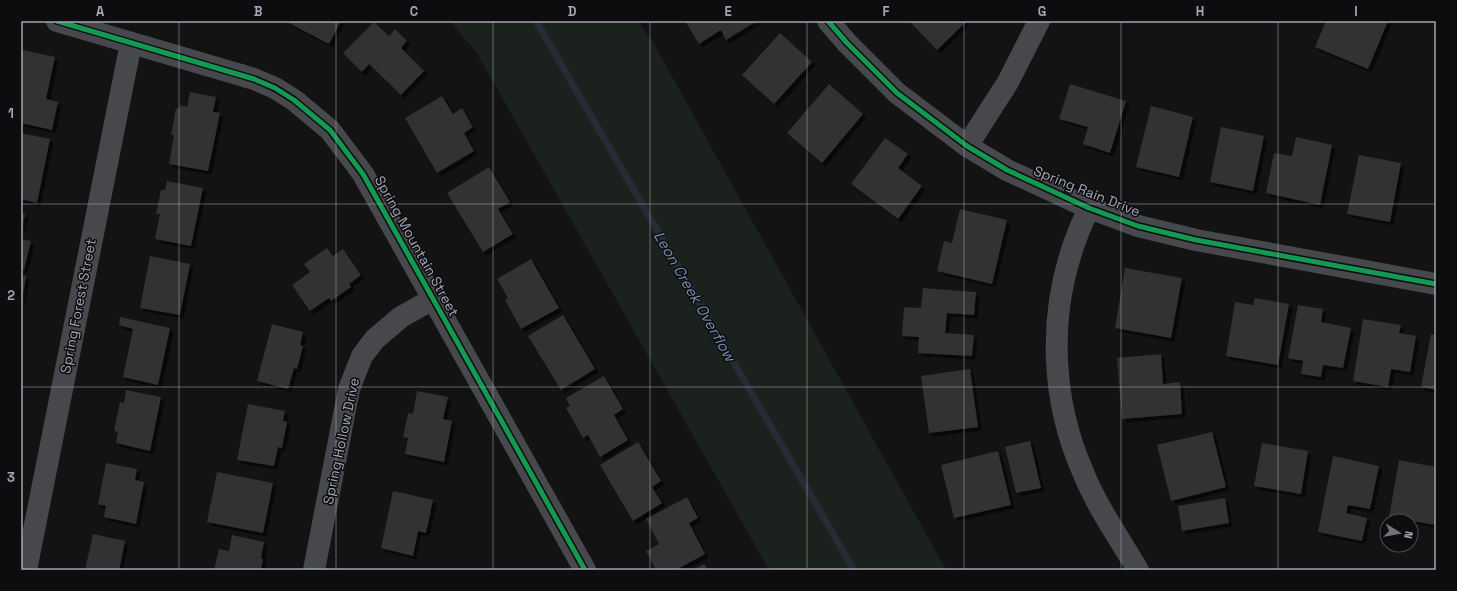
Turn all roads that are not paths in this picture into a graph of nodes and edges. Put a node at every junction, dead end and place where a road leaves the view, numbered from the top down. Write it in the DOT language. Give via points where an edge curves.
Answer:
graph roads {
  1 [pos="57,21"];
  2 [pos="828,21"];
  3 [pos="1038,21"];
  4 [pos="131,43"];
  5 [pos="967,146"];
  6 [pos="1088,208"];
  7 [pos="1436,284"];
  8 [pos="433,298"];
  9 [pos="26,570"];
  10 [pos="314,570"];
  11 [pos="585,570"];
  12 [pos="1138,570"];
  1 -- 4 [label="street, Spring Mountain Street"];
  2 -- 5 [label="street, Spring Rain Drive" via="897,93"];
  3 -- 5 [label="street" via="1008,82"];
  4 -- 8 [label="street, Spring Mountain Street" via="254,78 294,100 330,130 363,174"];
  4 -- 9 [label="street, Spring Forest Street"];
  5 -- 6 [label="street, Spring Rain Drive" via="1007,170"];
  6 -- 7 [label="street, Spring Rain Drive" via="1138,226 1196,240"];
  6 -- 12 [label="street" via="1064,279 1058,312 1058,378 1071,442 1083,472 1097,502"];
  8 -- 10 [label="street, Spring Hollow Drive" via="401,317 375,339 362,356 349,389"];
  8 -- 11 [label="street, Spring Mountain Street"];
}
